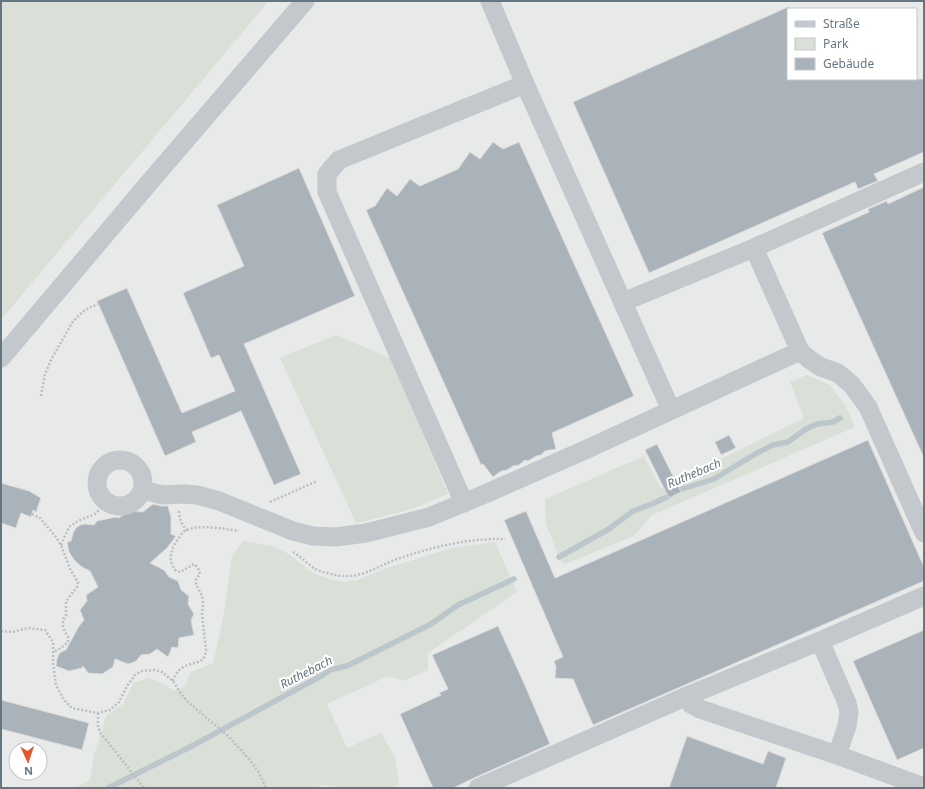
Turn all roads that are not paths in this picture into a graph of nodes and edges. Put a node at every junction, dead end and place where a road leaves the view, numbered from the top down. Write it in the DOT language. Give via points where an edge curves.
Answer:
graph roads {
  1 [pos="305,1"];
  2 [pos="490,1"];
  3 [pos="525,84"];
  4 [pos="924,172"];
  5 [pos="754,248"];
  6 [pos="623,302"];
  7 [pos="800,351"];
  8 [pos="1,358"];
  9 [pos="671,410"];
  10 [pos="142,490"];
  11 [pos="464,503"];
  12 [pos="924,533"];
  13 [pos="924,596"];
  14 [pos="820,641"];
  15 [pos="686,697"];
  16 [pos="837,755"];
  17 [pos="924,787"];
  18 [pos="478,788"];
  1 -- 8 [label="lane"];
  2 -- 3 [label="lane"];
  3 -- 6 [label="lane"];
  3 -- 11 [label="lane" via="339,160 326,174 328,192"];
  4 -- 5 [label="lane"];
  5 -- 6 [label="lane"];
  5 -- 7 [label="lane"];
  6 -- 9 [label="lane"];
  7 -- 9 [label="lane"];
  7 -- 12 [label="lane" via="821,367 838,373 852,385 868,407"];
  9 -- 11 [label="lane"];
  10 -- 10 [label="lane" via="132,503 125,506 109,504 98,493 97,478 104,465 111,461 126,460 139,469 142,475"];
  10 -- 11 [label="lane" via="163,494 197,495 219,501 293,531 336,538 429,517"];
  13 -- 14 [label="lane"];
  14 -- 15 [label="lane"];
  14 -- 16 [label="lane" via="850,712"];
  15 -- 16 [label="lane" via="700,710"];
  15 -- 18 [label="lane"];
  16 -- 17 [label="lane"];
}
